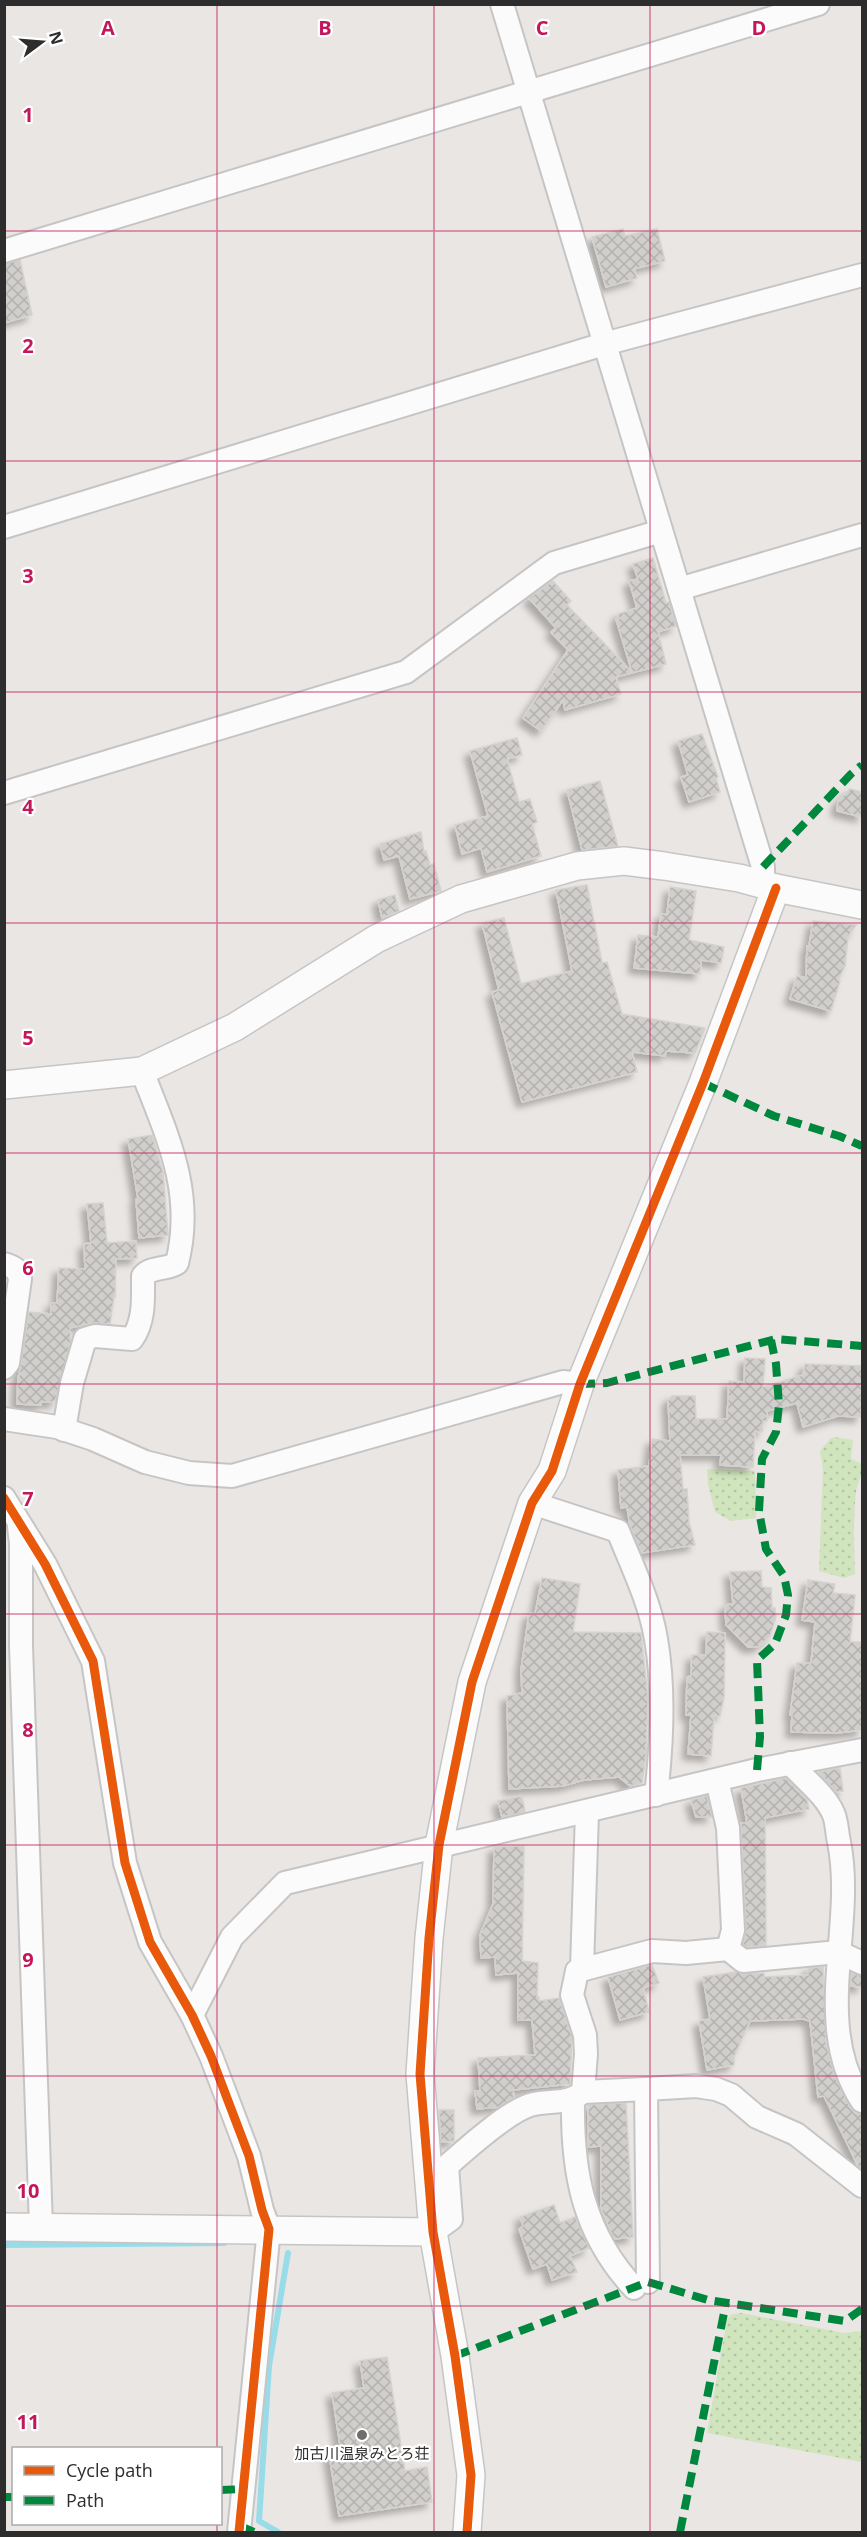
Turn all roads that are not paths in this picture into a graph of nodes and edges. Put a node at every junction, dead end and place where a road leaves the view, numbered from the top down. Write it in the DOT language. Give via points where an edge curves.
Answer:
graph roads {
  1 [pos="502,4"];
  2 [pos="818,4"];
  3 [pos="529,92"];
  4 [pos="4,251"];
  5 [pos="862,275"];
  6 [pos="604,344"];
  7 [pos="4,527"];
  8 [pos="661,531"];
  9 [pos="862,535"];
  10 [pos="679,589"];
  11 [pos="4,793"];
  12 [pos="770,886"];
  13 [pos="862,904"];
  14 [pos="142,1071"];
  15 [pos="4,1085"];
  16 [pos="4,1264"];
  17 [pos="4,1368"];
  18 [pos="580,1384"];
  19 [pos="4,1419"];
  20 [pos="64,1430"];
  21 [pos="4,1498"];
  22 [pos="532,1503"];
  23 [pos="17,1520"];
  24 [pos="13,1646"];
  25 [pos="862,1750"];
  26 [pos="790,1763"];
  27 [pos="717,1780"];
  28 [pos="656,1795"];
  29 [pos="587,1812"];
  30 [pos="439,1845"];
  31 [pos="728,1949"];
  32 [pos="838,1952"];
  33 [pos="862,1963"];
  34 [pos="582,1968"];
  35 [pos="192,2015"];
  36 [pos="646,2089"];
  37 [pos="578,2096"];
  38 [pos="862,2101"];
  39 [pos="862,2186"];
  40 [pos="4,2227"];
  41 [pos="41,2227"];
  42 [pos="269,2229"];
  43 [pos="433,2232"];
  44 [pos="239,2532"];
  45 [pos="467,2532"];
  1 -- 3 [label="street"];
  2 -- 3 [label="street"];
  3 -- 4 [label="street"];
  3 -- 6 [label="street"];
  5 -- 6 [label="street"];
  6 -- 7 [label="street"];
  6 -- 8 [label="street"];
  8 -- 10 [label="street"];
  8 -- 11 [label="street" via="554,563 406,672"];
  9 -- 10 [label="street"];
  10 -- 12 [label="street"];
  12 -- 13 [label="street"];
  12 -- 14 [label="street" via="624,861 577,866 461,899 376,939 235,1027"];
  12 -- 18 [label="street" via="703,1083"];
  14 -- 15 [label="street"];
  14 -- 20 [label="street" via="180,1176 181,1248 177,1263 147,1271 143,1276 143,1309 139,1330 132,1339 85,1339"];
  16 -- 17 [label="street" via="15,1268 20,1279 8,1363"];
  18 -- 20 [label="street" via="563,1382 231,1476 189,1473 145,1462"];
  18 -- 22 [label="street" via="552,1471"];
  19 -- 20 [label="street"];
  21 -- 23 [label="street"];
  22 -- 28 [label="street" via="618,1531 657,1640 663,1736"];
  22 -- 30 [label="street" via="472,1682"];
  23 -- 24 [label="street" via="21,1543"];
  23 -- 35 [label="street" via="45,1564 93,1661 125,1863 150,1942"];
  24 -- 41 [label="street"];
  25 -- 26 [label="street"];
  26 -- 27 [label="street"];
  26 -- 32 [label="street" via="834,1815 845,1890"];
  27 -- 28 [label="street"];
  27 -- 31 [label="street" via="728,1828 733,1930"];
  28 -- 29 [label="street"];
  29 -- 30 [label="street"];
  29 -- 34 [label="street"];
  30 -- 35 [label="street" via="285,1883 232,1937"];
  30 -- 43 [label="street" via="420,2074"];
  31 -- 32 [label="street" via="743,1961"];
  31 -- 34 [label="street" via="652,1951"];
  32 -- 33 [label="street"];
  32 -- 38 [label="street" via="839,2038 847,2071"];
  34 -- 37 [label="street" via="577,1971 572,1995 585,2035 586,2054"];
  35 -- 42 [label="street" via="249,2156"];
  36 -- 37 [label="street"];
  36 -- 37 [label="street" via="641,2285 604,2249 582,2195 573,2145"];
  36 -- 39 [label="street" via="696,2086 731,2095 757,2117 796,2134"];
  37 -- 43 [label="street" via="519,2110 447,2166 451,2219"];
  40 -- 41 [label="street"];
  41 -- 42 [label="street"];
  42 -- 43 [label="street"];
  42 -- 44 [label="street"];
  43 -- 45 [label="street" via="471,2475"];
}
